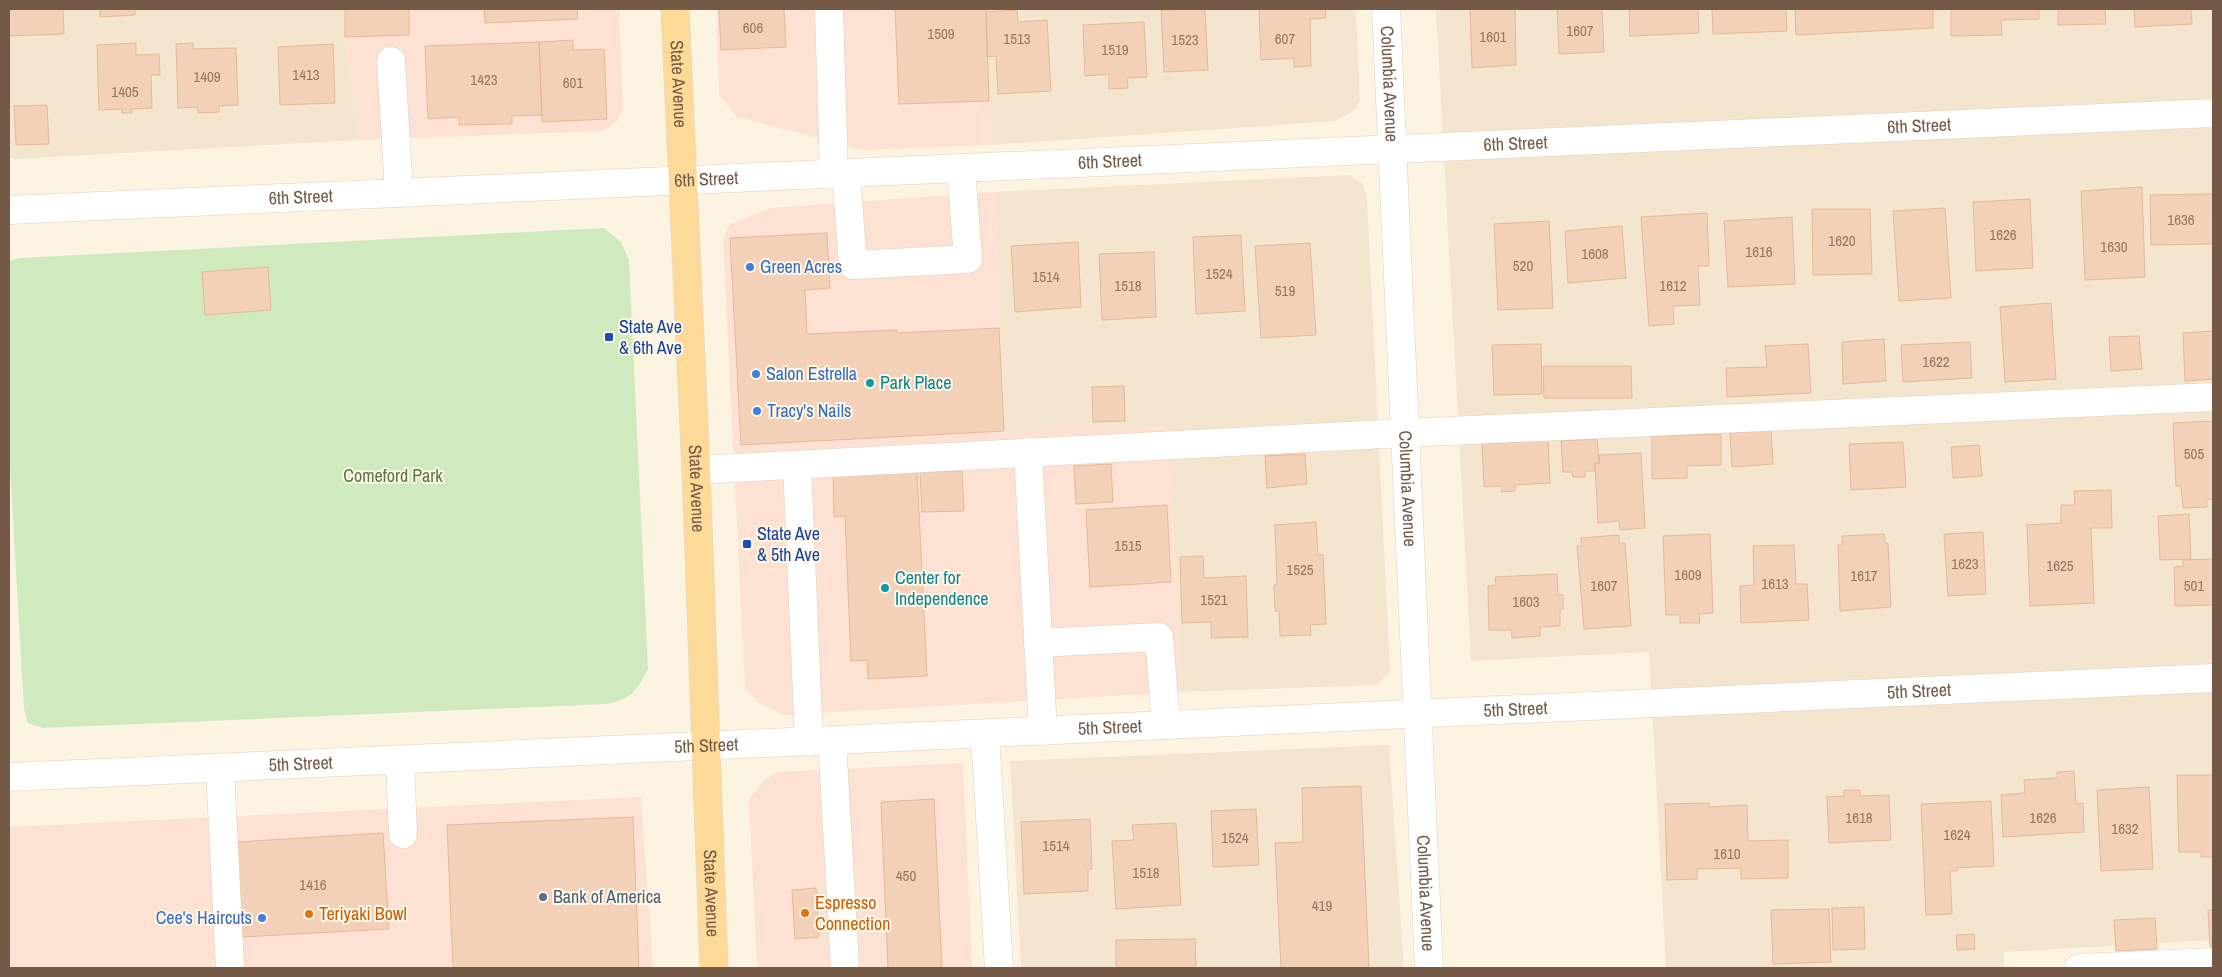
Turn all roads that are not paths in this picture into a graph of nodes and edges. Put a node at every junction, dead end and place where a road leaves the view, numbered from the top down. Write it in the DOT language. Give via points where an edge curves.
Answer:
graph roads {
  1 [pos="675,9"];
  2 [pos="829,9"];
  3 [pos="1386,9"];
  4 [pos="391,61"];
  5 [pos="2213,113"];
  6 [pos="1393,149"];
  7 [pos="962,168"];
  8 [pos="840,174"];
  9 [pos="684,180"];
  10 [pos="399,193"];
  11 [pos="9,210"];
  12 [pos="2213,397"];
  13 [pos="1405,433"];
  14 [pos="1028,452"];
  15 [pos="797,465"];
  16 [pos="696,470"];
  17 [pos="1038,643"];
  18 [pos="2213,678"];
  19 [pos="1418,714"];
  20 [pos="1166,725"];
  21 [pos="1043,730"];
  22 [pos="985,734"];
  23 [pos="821,741"];
  24 [pos="707,746"];
  25 [pos="400,760"];
  26 [pos="220,768"];
  27 [pos="9,777"];
  28 [pos="403,834"];
  29 [pos="2213,962"];
  30 [pos="230,968"];
  31 [pos="714,968"];
  32 [pos="845,968"];
  33 [pos="998,968"];
  34 [pos="1429,968"];
  35 [pos="2079,968"];
  1 -- 9 [label="main road, State Avenue"];
  2 -- 8 [label="street"];
  3 -- 6 [label="street, Columbia Avenue"];
  4 -- 10 [label="street"];
  5 -- 6 [label="street, 6th Street"];
  6 -- 7 [label="street, 6th Street"];
  6 -- 13 [label="street, Columbia Avenue"];
  7 -- 8 [label="street, 6th Street"];
  7 -- 8 [label="street" via="968,259 853,265"];
  8 -- 9 [label="street, 6th Street"];
  9 -- 10 [label="street, 6th Street"];
  9 -- 16 [label="main road, State Avenue"];
  10 -- 11 [label="street, 6th Street"];
  12 -- 13 [label="street"];
  13 -- 14 [label="street"];
  13 -- 19 [label="street, Columbia Avenue"];
  14 -- 15 [label="street"];
  14 -- 17 [label="street"];
  15 -- 16 [label="street"];
  15 -- 23 [label="street"];
  16 -- 24 [label="main road, State Avenue"];
  17 -- 20 [label="street" via="1159,637"];
  17 -- 21 [label="street"];
  18 -- 19 [label="street, 5th Street"];
  19 -- 20 [label="street, 5th Street"];
  19 -- 34 [label="street, Columbia Avenue"];
  20 -- 21 [label="street, 5th Street"];
  21 -- 22 [label="street, 5th Street"];
  22 -- 23 [label="street, 5th Street"];
  22 -- 33 [label="street"];
  23 -- 24 [label="street, 5th Street"];
  23 -- 32 [label="street"];
  24 -- 25 [label="street, 5th Street"];
  24 -- 31 [label="main road, State Avenue"];
  25 -- 26 [label="street, 5th Street"];
  25 -- 28 [label="street"];
  26 -- 27 [label="street, 5th Street"];
  26 -- 30 [label="street"];
  29 -- 35 [label="street"];
}
